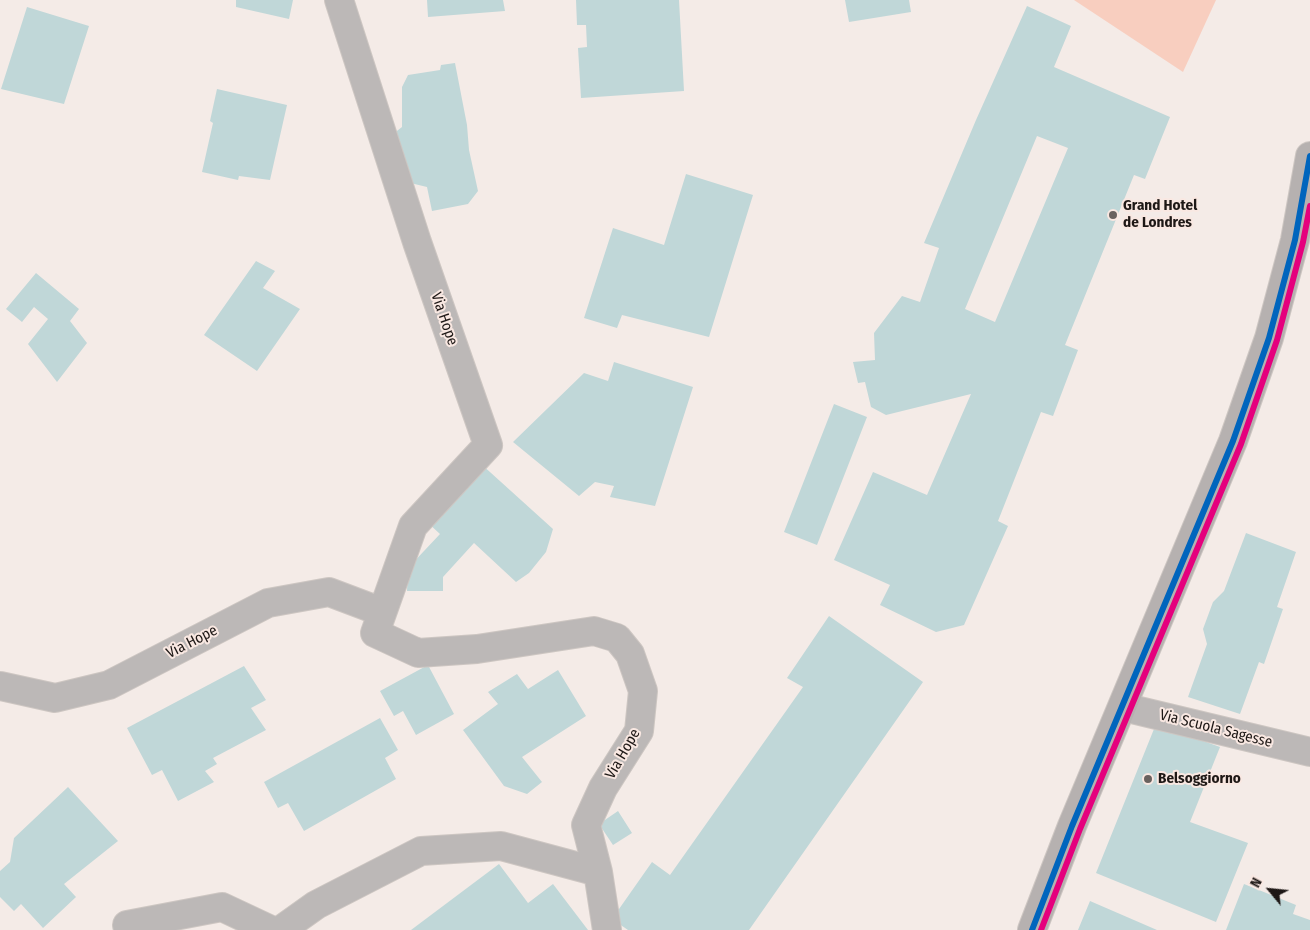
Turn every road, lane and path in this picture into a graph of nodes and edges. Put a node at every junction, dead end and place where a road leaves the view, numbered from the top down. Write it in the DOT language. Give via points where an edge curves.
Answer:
graph roads {
  1 [pos="339,0"];
  2 [pos="1310,156"];
  3 [pos="382,612"];
  4 [pos="0,686"];
  5 [pos="1123,707"];
  6 [pos="1310,752"];
  7 [pos="598,872"];
  8 [pos="127,924"];
  9 [pos="271,930"];
  10 [pos="281,930"];
  11 [pos="606,930"];
  12 [pos="1032,930"];
  1 -- 3 [label="street, Via Hope" via="417,242 488,445 413,526"];
  2 -- 5 [label="main road" via="1295,240 1269,338 1233,441"];
  3 -- 4 [label="street, Via Hope" via="329,592 268,602 109,685 55,698"];
  3 -- 7 [label="street, Via Hope" via="375,633 418,653 477,649 594,631 617,638 630,654 643,691 639,731 603,788 586,825"];
  5 -- 6 [label="street, Via Scuola Sagesse"];
  5 -- 12 [label="main road"];
  7 -- 10 [label="street" via="501,846 421,850 316,906"];
  7 -- 11 [label="street, Via Hope"];
  8 -- 9 [label="street" via="222,907"];
}
